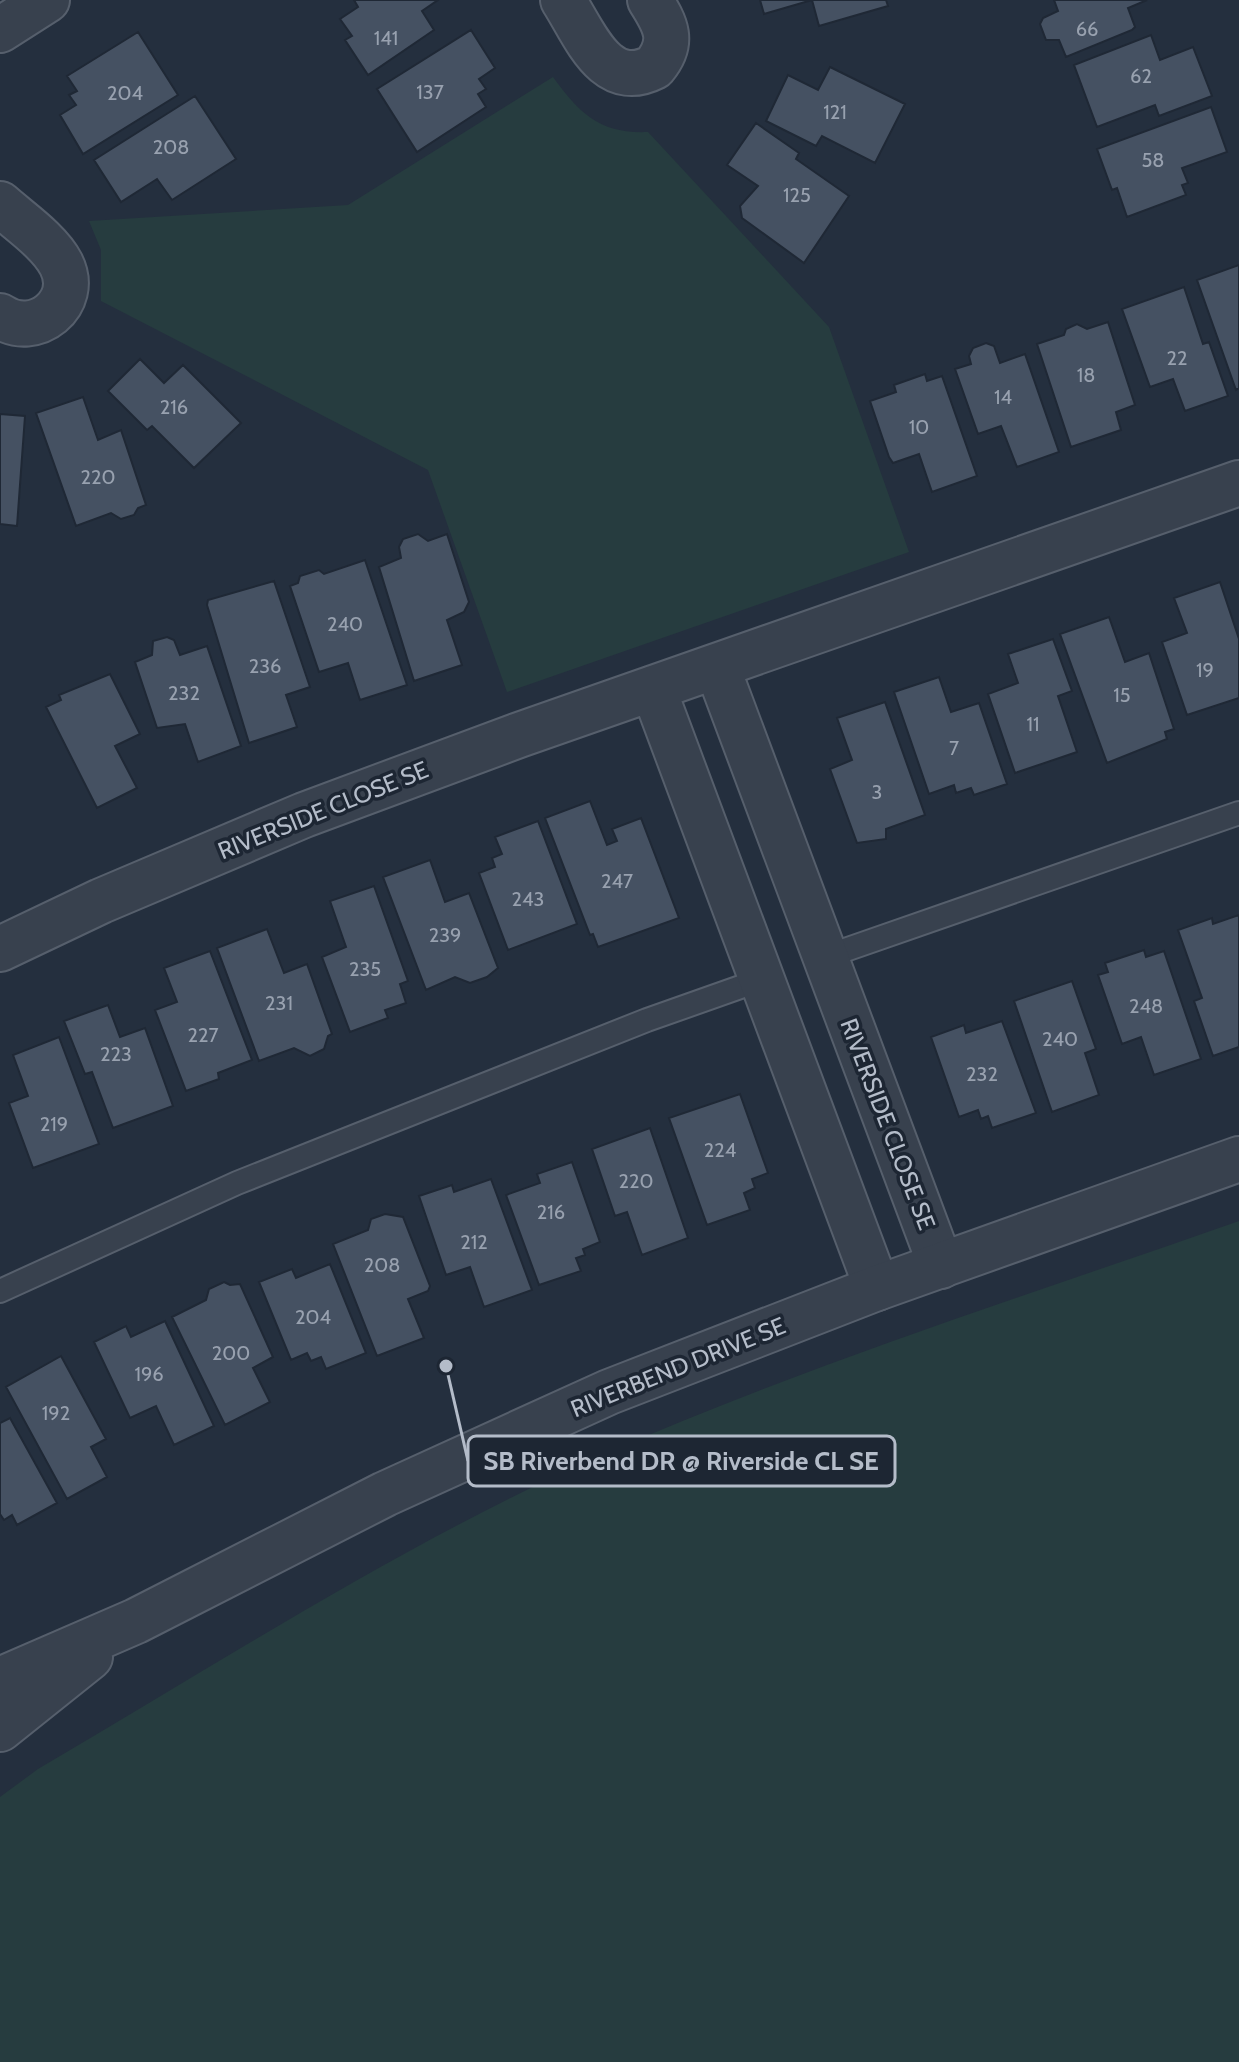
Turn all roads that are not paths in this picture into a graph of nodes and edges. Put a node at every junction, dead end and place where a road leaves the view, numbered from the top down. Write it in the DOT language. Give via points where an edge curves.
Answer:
graph roads {
  1 [pos="47,0"];
  2 [pos="563,0"];
  3 [pos="650,0"];
  4 [pos="0,30"];
  5 [pos="0,204"];
  6 [pos="0,316"];
  7 [pos="1239,483"];
  8 [pos="717,667"];
  9 [pos="653,688"];
  10 [pos="1239,813"];
  11 [pos="0,949"];
  12 [pos="825,957"];
  13 [pos="763,979"];
  14 [pos="1239,1159"];
  15 [pos="941,1266"];
  16 [pos="877,1288"];
  17 [pos="0,1291"];
  18 [pos="136,1621"];
  19 [pos="0,1680"];
  20 [pos="0,1729"];
  1 -- 4 [label="street"];
  2 -- 3 [label="street" via="600,60 630,74 654,67 667,46 664,20"];
  5 -- 6 [label="street" via="54,254 66,279 61,304 42,322 16,324"];
  7 -- 8 [label="street, RIVERSIDE CLOSE SE"];
  8 -- 9 [label="street, RIVERSIDE CLOSE SE"];
  8 -- 12 [label="street, RIVERSIDE CLOSE SE"];
  9 -- 11 [label="street, RIVERSIDE CLOSE SE" via="304,815"];
  9 -- 13 [label="street"];
  10 -- 12 [label="lane"];
  12 -- 15 [label="street, RIVERSIDE CLOSE SE"];
  13 -- 16 [label="street"];
  13 -- 17 [label="lane" via="237,1183"];
  14 -- 15 [label="street, RIVERBEND DRIVE SE"];
  15 -- 16 [label="street, RIVERBEND DRIVE SE"];
  16 -- 18 [label="street, RIVERBEND DRIVE SE" via="595,1399 385,1494"];
  18 -- 19 [label="street, RIVERBEND DRIVE SE"];
  18 -- 20 [label="street, RIVERBEND DRIVE SE"];
}
